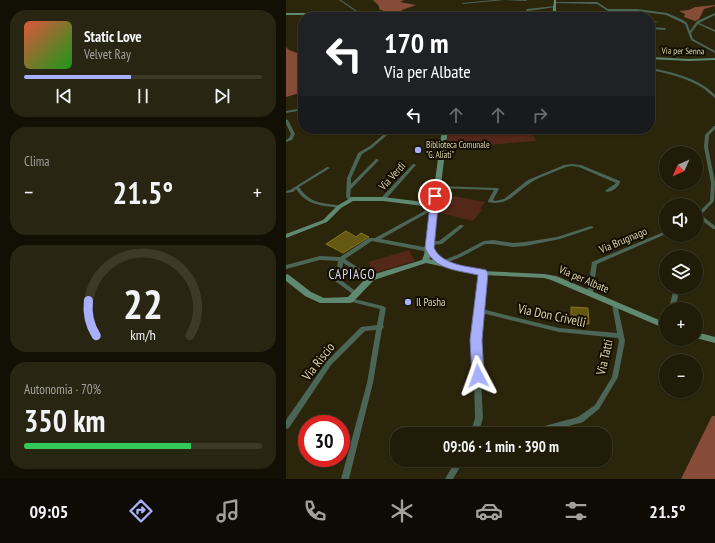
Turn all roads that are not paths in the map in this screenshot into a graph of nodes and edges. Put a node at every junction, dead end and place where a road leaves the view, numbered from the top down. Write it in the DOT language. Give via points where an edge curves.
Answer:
graph roads {
  1 [pos="340,0"];
  2 [pos="500,0"];
  3 [pos="504,0"];
  4 [pos="526,0"];
  5 [pos="550,0"];
  6 [pos="484,1"];
  7 [pos="555,3"];
  8 [pos="463,4"];
  9 [pos="507,10"];
  10 [pos="358,12"];
  11 [pos="502,12"];
  12 [pos="526,12"];
  13 [pos="652,12"];
  14 [pos="655,12"];
  15 [pos="286,14"];
  16 [pos="298,14"];
  17 [pos="715,14"];
  18 [pos="698,23"];
  19 [pos="655,29"];
  20 [pos="665,30"];
  21 [pos="715,31"];
  22 [pos="690,32"];
  23 [pos="715,52"];
  24 [pos="655,58"];
  25 [pos="715,59"];
  26 [pos="655,70"];
  27 [pos="715,97"];
  28 [pos="298,110"];
  29 [pos="286,112"];
  30 [pos="286,120"];
  31 [pos="713,129"];
  32 [pos="386,134"];
  33 [pos="444,134"];
  34 [pos="286,141"];
  35 [pos="377,160"];
  36 [pos="414,165"];
  37 [pos="328,168"];
  38 [pos="437,187"];
  39 [pos="297,188"];
  40 [pos="349,188"];
  41 [pos="608,191"];
  42 [pos="286,192"];
  43 [pos="352,199"];
  44 [pos="383,199"];
  45 [pos="715,203"];
  46 [pos="434,206"];
  47 [pos="708,206"];
  48 [pos="339,207"];
  49 [pos="703,211"];
  50 [pos="703,221"];
  51 [pos="462,226"];
  52 [pos="591,227"];
  53 [pos="715,228"];
  54 [pos="659,235"];
  55 [pos="286,236"];
  56 [pos="373,240"];
  57 [pos="433,256"];
  58 [pos="341,259"];
  59 [pos="286,267"];
  60 [pos="483,273"];
  61 [pos="286,277"];
  62 [pos="371,278"];
  63 [pos="590,293"];
  64 [pos="353,297"];
  65 [pos="615,304"];
  66 [pos="479,310"];
  67 [pos="659,323"];
  68 [pos="381,327"];
  69 [pos="621,336"];
  70 [pos="703,337"];
  71 [pos="715,340"];
  72 [pos="286,426"];
  73 [pos="476,427"];
  74 [pos="553,427"];
  75 [pos="456,467"];
  76 [pos="345,479"];
  77 [pos="449,479"];
  1 -- 10 [label="street"];
  2 -- 3 [label="street"];
  2 -- 6 [label="street"];
  3 -- 4 [label="street"];
  5 -- 7 [label="street"];
  6 -- 8 [label="street"];
  7 -- 12 [label="street"];
  7 -- 13 [label="street" via="596,3 608,10"];
  9 -- 12 [label="street"];
  11 -- 12 [label="street"];
  14 -- 22 [label="street" via="667,14 682,21"];
  15 -- 16 [label="street"];
  17 -- 18 [label="street"];
  18 -- 21 [label="street"];
  18 -- 22 [label="street"];
  19 -- 20 [label="street"];
  22 -- 23 [label="street" via="692,38"];
  24 -- 25 [label="street, Via per Senna"];
  26 -- 27 [label="street" via="707,88"];
  28 -- 29 [label="street"];
  30 -- 34 [label="street" via="293,134 291,139"];
  31 -- 47 [label="street" via="707,135 706,147 713,183 712,201"];
  32 -- 40 [label="street" via="360,153 349,178"];
  33 -- 38 [label="street"];
  35 -- 40 [label="street"];
  36 -- 44 [label="street, Via Verdi"];
  37 -- 39 [label="street"];
  38 -- 41 [label="street" via="497,189 490,201 494,202 505,200 530,181 572,165 618,182"];
  38 -- 46 [label="street"];
  39 -- 42 [label="street"];
  39 -- 48 [label="street" via="309,201"];
  40 -- 43 [label="street" via="348,198"];
  43 -- 44 [label="street"];
  43 -- 48 [label="street"];
  44 -- 46 [label="street"];
  45 -- 47 [label="street"];
  46 -- 56 [label="street"];
  46 -- 57 [label="street"];
  47 -- 49 [label="street"];
  48 -- 55 [label="street" via="329,218"];
  50 -- 53 [label="street"];
  51 -- 57 [label="street" via="440,243"];
  52 -- 57 [label="street" via="558,238 513,245 484,243 459,256"];
  54 -- 63 [label="street, Via Brugnago" via="594,262"];
  56 -- 57 [label="street"];
  56 -- 58 [label="street"];
  57 -- 60 [label="street, Via per Albate"];
  57 -- 62 [label="street"];
  58 -- 59 [label="street" via="320,258"];
  58 -- 62 [label="street"];
  58 -- 64 [label="street" via="338,281"];
  60 -- 63 [label="street, Via per Albate" via="548,276"];
  60 -- 66 [label="street"];
  61 -- 64 [label="street" via="308,294 323,301"];
  62 -- 64 [label="street"];
  63 -- 65 [label="street, Via per Albate"];
  64 -- 68 [label="street" via="383,308"];
  65 -- 67 [label="street, Via per Albate"];
  65 -- 69 [label="street, Via Tatti"];
  66 -- 69 [label="street, Via Don Crivelli" via="559,330"];
  66 -- 73 [label="street" via="476,340 479,418"];
  68 -- 72 [label="street, Via Riscio" via="362,329 329,363"];
  68 -- 76 [label="street" via="370,383"];
  69 -- 74 [label="street, Via Tatti" via="615,377 597,406 580,420"];
  70 -- 71 [label="street"];
  75 -- 77 [label="street"];
}
